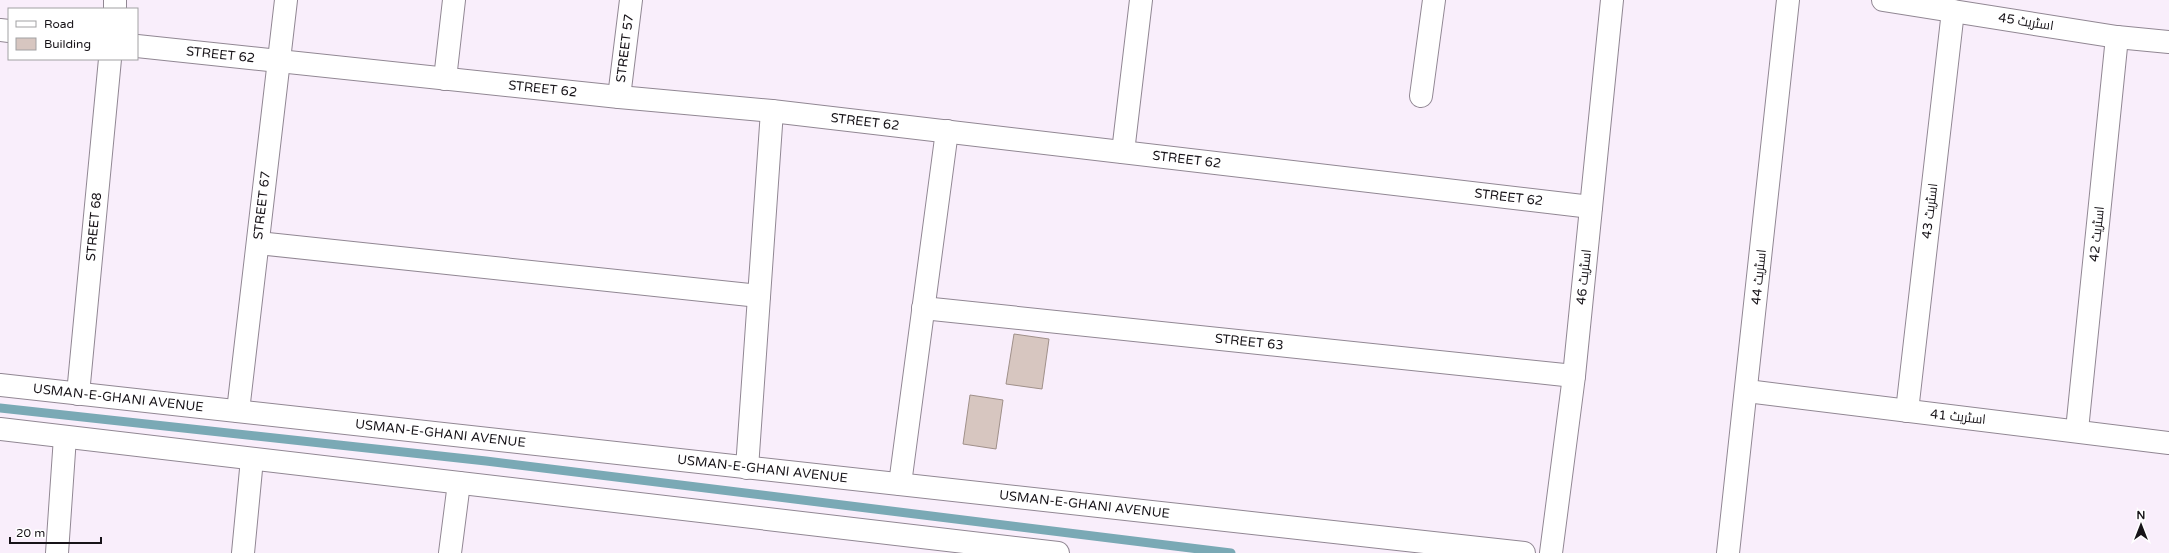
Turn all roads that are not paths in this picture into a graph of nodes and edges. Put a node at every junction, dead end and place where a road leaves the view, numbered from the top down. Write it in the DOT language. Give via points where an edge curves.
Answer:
graph roads {
  1 [pos="286,0"];
  2 [pos="454,0"];
  3 [pos="631,0"];
  4 [pos="1141,0"];
  5 [pos="1434,0"];
  6 [pos="1612,0"];
  7 [pos="1788,0"];
  8 [pos="1883,0"];
  9 [pos="1954,11"];
  10 [pos="2117,37"];
  11 [pos="2169,42"];
  12 [pos="138,46"];
  13 [pos="110,60"];
  14 [pos="278,62"];
  15 [pos="445,79"];
  16 [pos="1421,96"];
  17 [pos="619,97"];
  18 [pos="772,110"];
  19 [pos="946,131"];
  20 [pos="1123,152"];
  21 [pos="1591,207"];
  22 [pos="258,243"];
  23 [pos="759,296"];
  24 [pos="923,308"];
  25 [pos="1574,376"];
  26 [pos="0,385"];
  27 [pos="1747,391"];
  28 [pos="78,394"];
  29 [pos="1907,411"];
  30 [pos="238,412"];
  31 [pos="0,429"];
  32 [pos="2077,430"];
  33 [pos="65,437"];
  34 [pos="2169,443"];
  35 [pos="252,459"];
  36 [pos="747,468"];
  37 [pos="459,483"];
  38 [pos="900,484"];
  39 [pos="57,553"];
  40 [pos="243,553"];
  41 [pos="450,553"];
  42 [pos="1058,553"];
  43 [pos="1524,553"];
  44 [pos="1551,553"];
  45 [pos="1728,553"];
  1 -- 14 [label="street, STREET 67"];
  2 -- 15 [label="street"];
  3 -- 17 [label="street, STREET 57"];
  4 -- 20 [label="street"];
  5 -- 16 [label="street"];
  6 -- 21 [label="street, اسٹریٹ 46"];
  7 -- 27 [label="street, اسٹریٹ 44"];
  8 -- 9 [label="street, اسٹریٹ 45"];
  9 -- 10 [label="street, اسٹریٹ 45"];
  9 -- 29 [label="street, اسٹریٹ 43"];
  10 -- 11 [label="street, اسٹریٹ 45"];
  10 -- 32 [label="street, اسٹریٹ 42"];
  12 -- 14 [label="street, STREET 62"];
  13 -- 28 [label="street, STREET 68"];
  14 -- 15 [label="street, STREET 62"];
  14 -- 22 [label="street, STREET 67"];
  15 -- 17 [label="street, STREET 62"];
  17 -- 18 [label="street, STREET 62"];
  18 -- 19 [label="street, STREET 62"];
  18 -- 23 [label="street"];
  19 -- 20 [label="street, STREET 62"];
  19 -- 24 [label="street"];
  20 -- 21 [label="street, STREET 62"];
  21 -- 25 [label="street, اسٹریٹ 46"];
  22 -- 23 [label="street"];
  22 -- 30 [label="street, STREET 67"];
  23 -- 36 [label="street"];
  24 -- 25 [label="street, STREET 63"];
  24 -- 38 [label="street"];
  25 -- 44 [label="street, اسٹریٹ 46"];
  26 -- 28 [label="street, USMAN-E-GHANI AVENUE"];
  27 -- 29 [label="street, اسٹریٹ 41"];
  27 -- 45 [label="street, اسٹریٹ 44"];
  28 -- 30 [label="street, USMAN-E-GHANI AVENUE"];
  29 -- 32 [label="street, اسٹریٹ 41"];
  30 -- 36 [label="street, USMAN-E-GHANI AVENUE"];
  31 -- 33 [label="street"];
  32 -- 34 [label="street, اسٹریٹ 41"];
  33 -- 35 [label="street"];
  33 -- 39 [label="street"];
  35 -- 37 [label="street"];
  35 -- 40 [label="street"];
  36 -- 38 [label="street, USMAN-E-GHANI AVENUE"];
  37 -- 41 [label="street"];
  37 -- 42 [label="street"];
  38 -- 43 [label="street, USMAN-E-GHANI AVENUE"];
}
